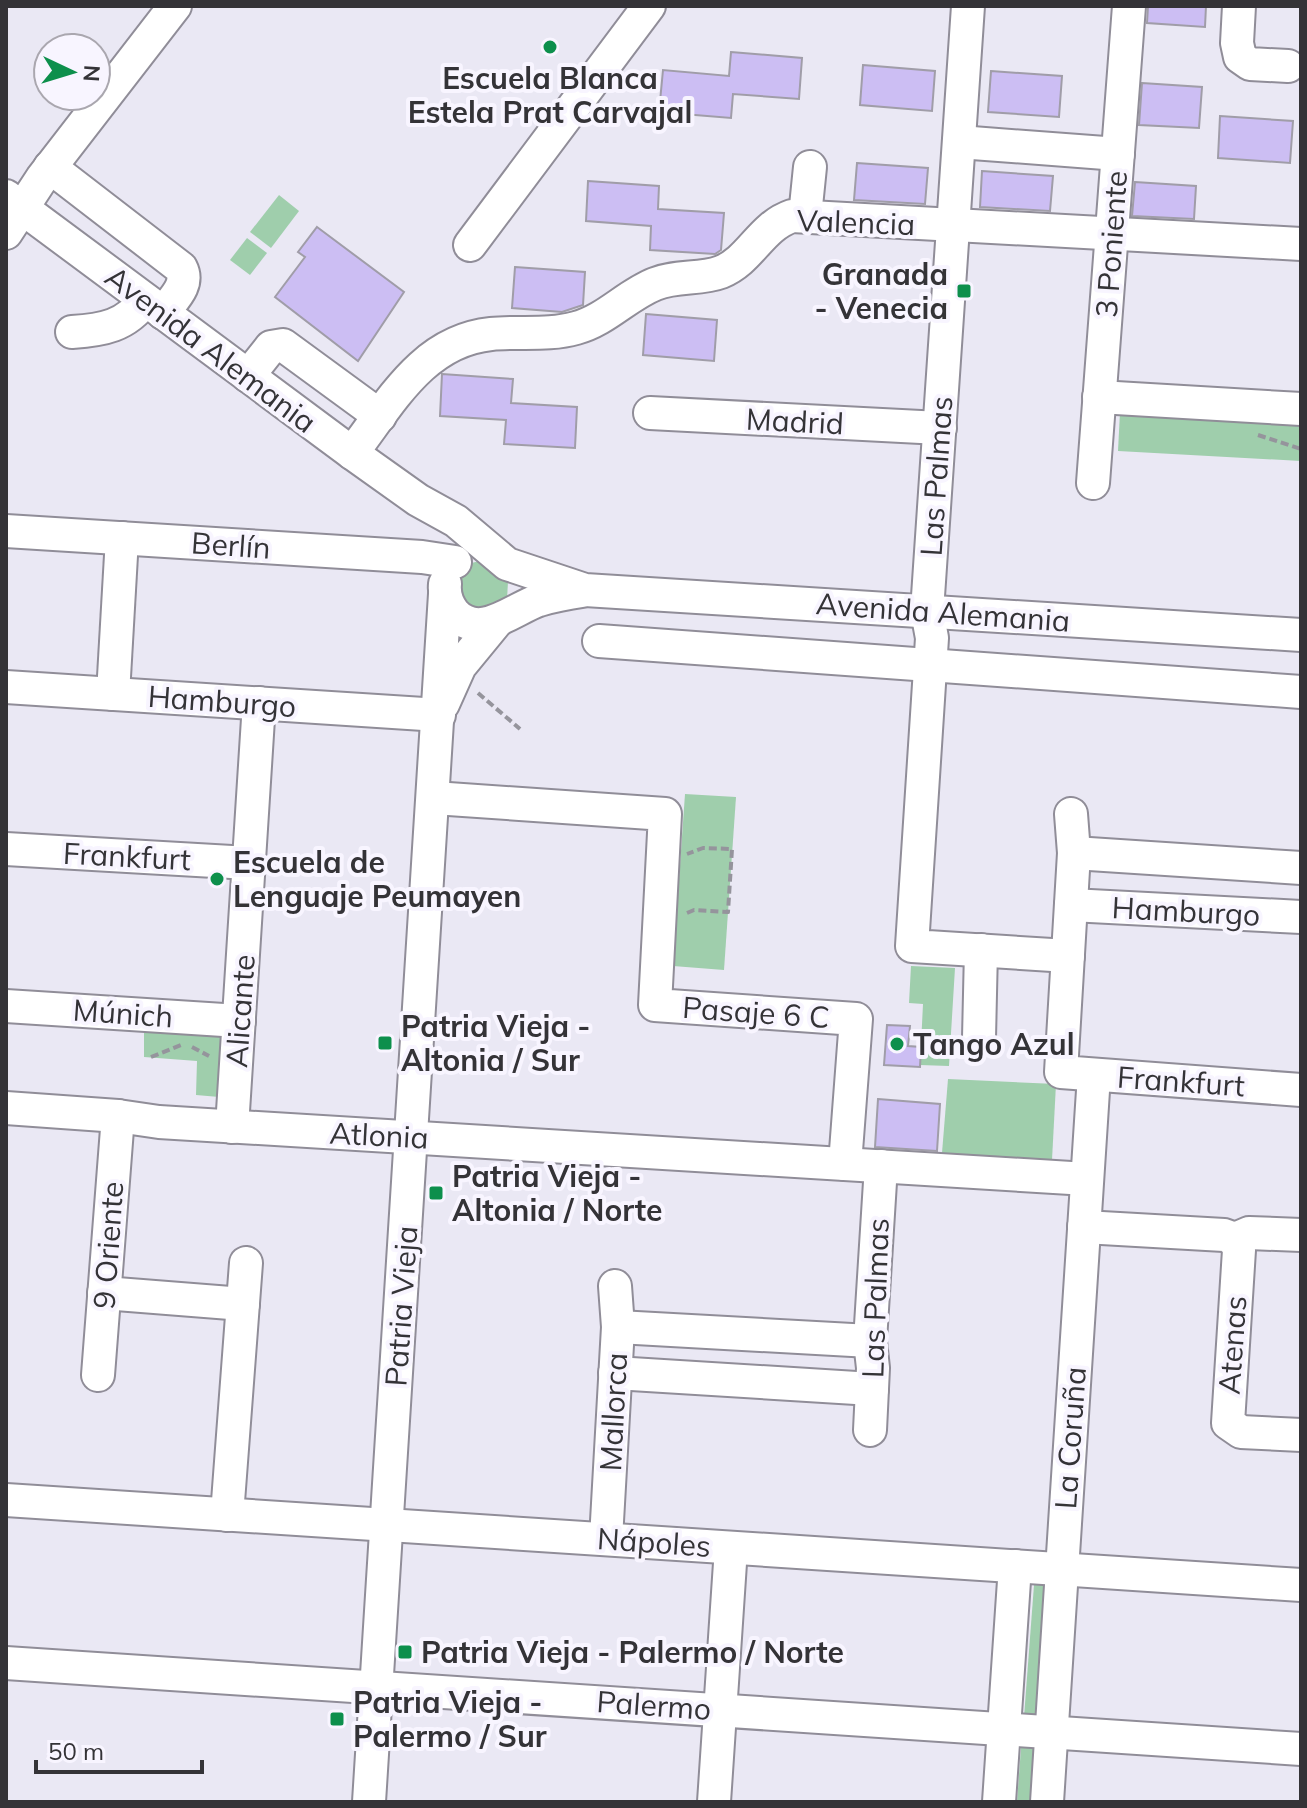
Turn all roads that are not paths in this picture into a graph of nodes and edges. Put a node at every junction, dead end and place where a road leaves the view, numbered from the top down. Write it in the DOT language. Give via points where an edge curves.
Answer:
graph roads {
  1 [pos="175,6"];
  2 [pos="649,6"];
  3 [pos="968,6"];
  4 [pos="1129,6"];
  5 [pos="1239,6"];
  6 [pos="1288,66"];
  7 [pos="959,142"];
  8 [pos="1118,154"];
  9 [pos="50,167"];
  10 [pos="810,167"];
  11 [pos="12,212"];
  12 [pos="805,216"];
  13 [pos="953,223"];
  14 [pos="1112,232"];
  15 [pos="1301,244"];
  16 [pos="470,245"];
  17 [pos="154,306"];
  18 [pos="72,332"];
  19 [pos="248,376"];
  20 [pos="1099,397"];
  21 [pos="1301,409"];
  22 [pos="650,413"];
  23 [pos="380,416"];
  24 [pos="940,428"];
  25 [pos="352,453"];
  26 [pos="1093,483"];
  27 [pos="418,500"];
  28 [pos="6,531"];
  29 [pos="122,538"];
  30 [pos="501,559"];
  31 [pos="455,562"];
  32 [pos="585,590"];
  33 [pos="445,594"];
  34 [pos="927,611"];
  35 [pos="502,617"];
  36 [pos="1301,635"];
  37 [pos="599,641"];
  38 [pos="930,665"];
  39 [pos="6,687"];
  40 [pos="1301,692"];
  41 [pos="113,694"];
  42 [pos="259,703"];
  43 [pos="439,715"];
  44 [pos="434,798"];
  45 [pos="1071,814"];
  46 [pos="6,849"];
  47 [pos="1074,853"];
  48 [pos="249,863"];
  49 [pos="1301,868"];
  50 [pos="1071,905"];
  51 [pos="1301,917"];
  52 [pos="981,950"];
  53 [pos="1068,956"];
  54 [pos="6,1006"];
  55 [pos="239,1021"];
  56 [pos="979,1038"];
  57 [pos="1094,1075"];
  58 [pos="1301,1090"];
  59 [pos="6,1108"];
  60 [pos="118,1116"];
  61 [pos="232,1127"];
  62 [pos="412,1137"];
  63 [pos="845,1164"];
  64 [pos="881,1166"];
  65 [pos="1087,1179"];
  66 [pos="1084,1227"];
  67 [pos="1301,1235"];
  68 [pos="1235,1239"];
  69 [pos="246,1263"];
  70 [pos="615,1286"];
  71 [pos="104,1293"];
  72 [pos="243,1304"];
  73 [pos="618,1327"];
  74 [pos="870,1341"];
  75 [pos="615,1373"];
  76 [pos="98,1375"];
  77 [pos="872,1389"];
  78 [pos="870,1430"];
  79 [pos="1301,1435"];
  80 [pos="6,1500"];
  81 [pos="227,1515"];
  82 [pos="387,1525"];
  83 [pos="606,1539"];
  84 [pos="731,1548"];
  85 [pos="1015,1566"];
  86 [pos="1062,1569"];
  87 [pos="1301,1585"];
  88 [pos="6,1663"];
  89 [pos="377,1687"];
  90 [pos="721,1710"];
  91 [pos="1004,1729"];
  92 [pos="1051,1732"];
  93 [pos="1301,1749"];
  94 [pos="369,1802"];
  95 [pos="714,1802"];
  96 [pos="999,1802"];
  97 [pos="1047,1802"];
  1 -- 9 [label="street"];
  2 -- 16 [label="street"];
  3 -- 7 [label="street, Las Palmas"];
  4 -- 8 [label="street, 3 Poniente"];
  5 -- 6 [label="street" via="1240,57 1250,64"];
  7 -- 8 [label="street"];
  7 -- 13 [label="street, Las Palmas"];
  8 -- 14 [label="street, 3 Poniente"];
  9 -- 11 [label="street"];
  9 -- 17 [label="street" via="181,268 183,286"];
  10 -- 12 [label="street"];
  11 -- 17 [label="street, Avenida Alemania"];
  12 -- 13 [label="street, Valencia"];
  12 -- 23 [label="street, Valencia" via="771,225 724,271 657,283 578,328 482,335 443,349 420,364"];
  13 -- 14 [label="street, Valencia"];
  13 -- 24 [label="street, Las Palmas"];
  14 -- 15 [label="street, Valencia"];
  14 -- 20 [label="street, 3 Poniente"];
  17 -- 18 [label="street" via="120,324"];
  17 -- 19 [label="street, Avenida Alemania"];
  19 -- 23 [label="street" via="271,347 283,345"];
  19 -- 25 [label="street, Avenida Alemania"];
  20 -- 21 [label="street"];
  20 -- 26 [label="street, 3 Poniente"];
  22 -- 24 [label="street, Madrid"];
  23 -- 25 [label="street, Valencia"];
  24 -- 34 [label="street, Las Palmas"];
  25 -- 27 [label="street, Avenida Alemania"];
  27 -- 30 [label="street, Avenida Alemania" via="448,515"];
  27 -- 31 [label="street, Avenida Alemania"];
  28 -- 29 [label="street, Berlín"];
  29 -- 31 [label="street, Berlín"];
  29 -- 41 [label="street"];
  30 -- 31 [label="street, Avenida Alemania" via="474,552"];
  30 -- 32 [label="street, Avenida Alemania"];
  30 -- 35 [label="street" via="517,585 514,601"];
  31 -- 33 [label="street" via="445,580"];
  32 -- 34 [label="street, Avenida Alemania"];
  32 -- 35 [label="street, Avenida Alemania" via="539,600"];
  33 -- 35 [label="street, Avenida Alemania" via="465,621 478,625"];
  33 -- 43 [label="street, Patria Vieja"];
  34 -- 36 [label="street, Avenida Alemania"];
  34 -- 38 [label="street, Las Palmas"];
  35 -- 43 [label="street, Patria Vieja" via="460,666"];
  37 -- 38 [label="street"];
  38 -- 40 [label="street"];
  38 -- 52 [label="street, Las Palmas" via="912,946"];
  39 -- 41 [label="street, Hamburgo"];
  41 -- 42 [label="street, Hamburgo"];
  42 -- 43 [label="street, Hamburgo"];
  42 -- 48 [label="street, Alicante"];
  43 -- 44 [label="street, Patria Vieja"];
  44 -- 62 [label="street, Patria Vieja"];
  44 -- 63 [label="street, Pasaje 6 C" via="665,814 655,1005 856,1019"];
  45 -- 47 [label="street"];
  46 -- 48 [label="street, Frankfurt"];
  47 -- 49 [label="street, Hamburgo"];
  47 -- 50 [label="street"];
  48 -- 55 [label="street, Alicante"];
  50 -- 51 [label="street, Hamburgo"];
  50 -- 53 [label="street"];
  52 -- 53 [label="street"];
  52 -- 56 [label="street"];
  53 -- 57 [label="street, Frankfurt" via="1061,1072"];
  54 -- 55 [label="street, Múnich"];
  55 -- 61 [label="street, Alicante"];
  57 -- 58 [label="street, Frankfurt"];
  57 -- 65 [label="street, La Coruña"];
  59 -- 60 [label="street, Atlonia"];
  60 -- 61 [label="street, Atlonia"];
  60 -- 71 [label="street, 9 Oriente"];
  61 -- 62 [label="street, Atlonia"];
  62 -- 63 [label="street, Atlonia"];
  62 -- 82 [label="street, Patria Vieja"];
  63 -- 64 [label="street, Atlonia"];
  64 -- 65 [label="street, Atlonia"];
  64 -- 74 [label="street, Las Palmas"];
  65 -- 66 [label="street, La Coruña"];
  66 -- 68 [label="street"];
  66 -- 86 [label="street, La Coruña"];
  67 -- 68 [label="street" via="1249,1233"];
  68 -- 79 [label="street, Atenas" via="1239,1250 1228,1423 1241,1432"];
  69 -- 72 [label="street"];
  70 -- 73 [label="street, Mallorca"];
  71 -- 72 [label="street"];
  71 -- 76 [label="street, 9 Oriente"];
  72 -- 81 [label="street"];
  73 -- 74 [label="street"];
  73 -- 75 [label="street, Mallorca"];
  74 -- 77 [label="street, Las Palmas"];
  75 -- 77 [label="street"];
  75 -- 83 [label="street, Mallorca"];
  77 -- 78 [label="street, Las Palmas"];
  80 -- 81 [label="street, Nápoles"];
  81 -- 82 [label="street, Nápoles"];
  82 -- 83 [label="street, Nápoles"];
  82 -- 89 [label="street, Patria Vieja"];
  83 -- 84 [label="street, Nápoles"];
  84 -- 85 [label="street, Nápoles"];
  84 -- 90 [label="street"];
  85 -- 86 [label="street, Nápoles"];
  85 -- 91 [label="street"];
  86 -- 87 [label="street, Nápoles"];
  86 -- 92 [label="street, La Coruña"];
  88 -- 89 [label="street, Palermo"];
  89 -- 90 [label="street, Palermo"];
  89 -- 94 [label="street, Patria Vieja"];
  90 -- 91 [label="street, Palermo"];
  90 -- 95 [label="street"];
  91 -- 92 [label="street, Palermo"];
  91 -- 96 [label="street"];
  92 -- 93 [label="street, Palermo"];
  92 -- 97 [label="street, La Coruña"];
}
